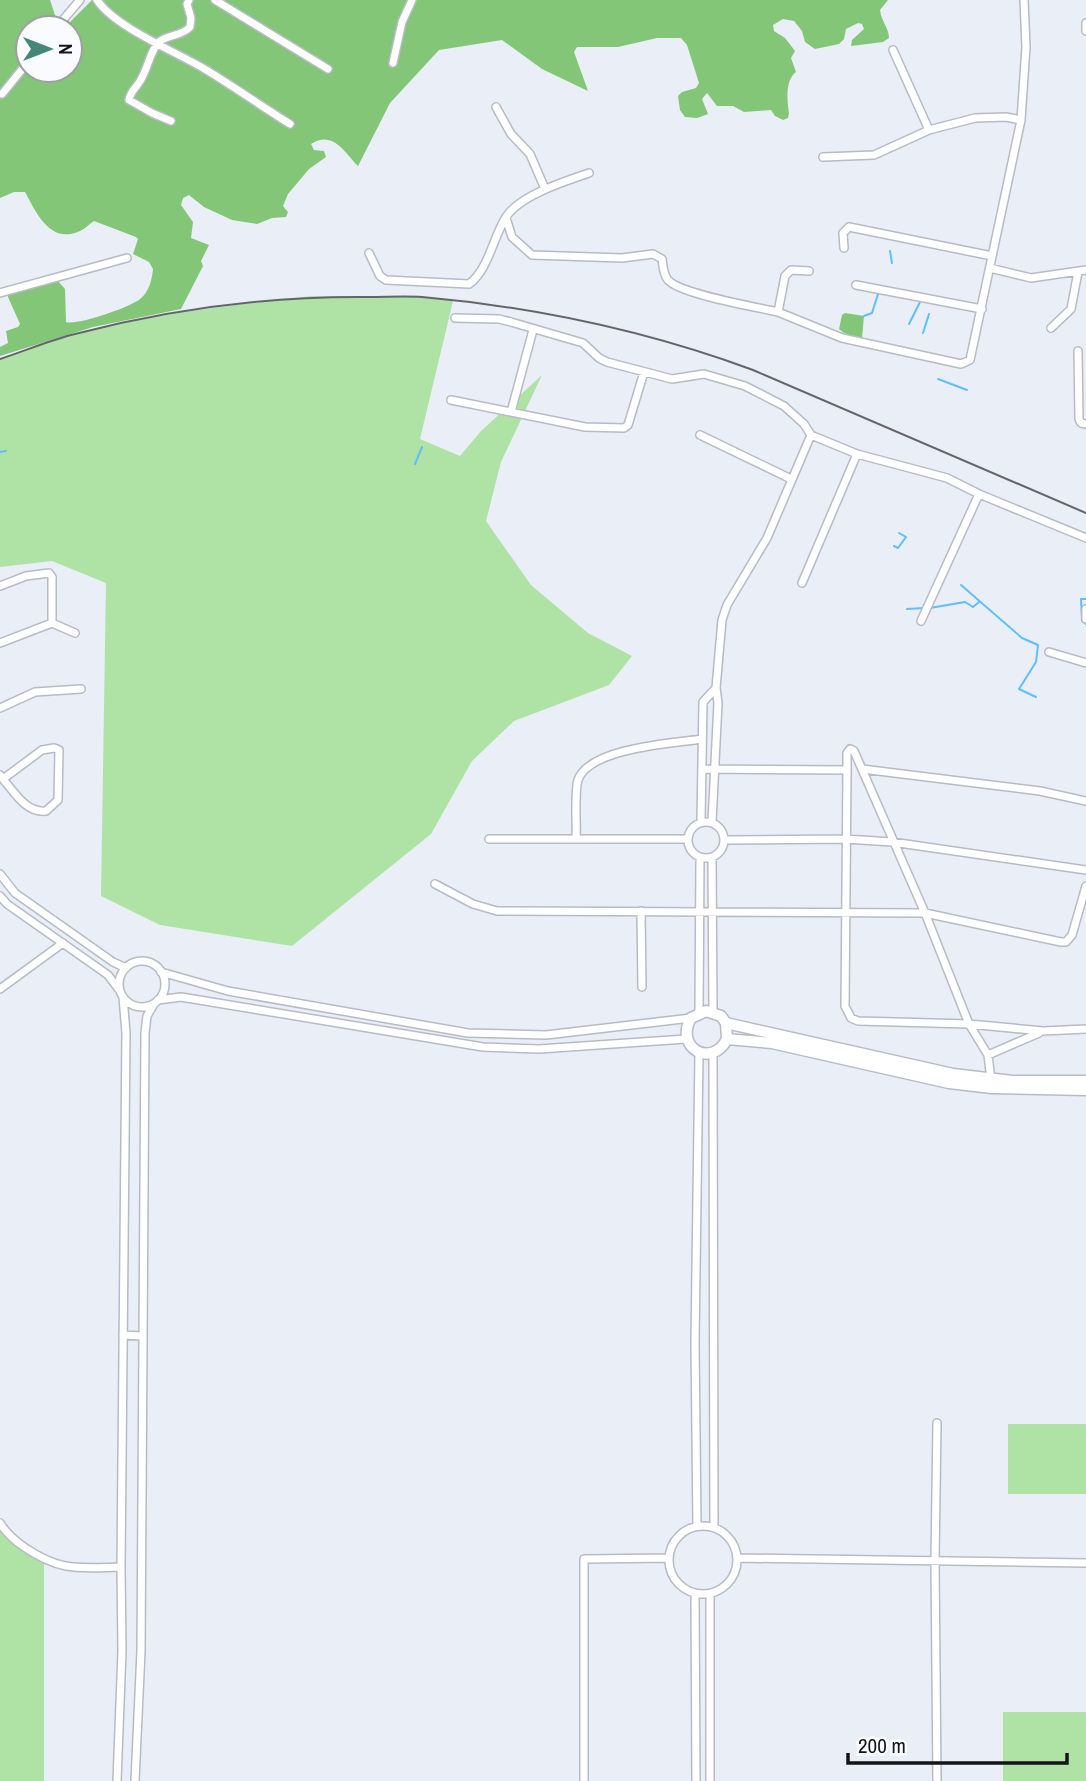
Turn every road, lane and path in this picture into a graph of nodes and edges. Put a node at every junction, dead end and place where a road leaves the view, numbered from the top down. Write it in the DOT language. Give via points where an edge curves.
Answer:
graph roads {
  1 [pos="97,0"];
  2 [pos="189,0"];
  3 [pos="215,0"];
  4 [pos="412,0"];
  5 [pos="1024,0"];
  6 [pos="1086,23"];
  7 [pos="1086,31"];
  8 [pos="157,43"];
  9 [pos="893,50"];
  10 [pos="393,63"];
  11 [pos="328,69"];
  12 [pos="14,79"];
  13 [pos="2,94"];
  14 [pos="496,107"];
  15 [pos="1021,120"];
  16 [pos="171,121"];
  17 [pos="290,124"];
  18 [pos="929,130"];
  19 [pos="823,157"];
  20 [pos="589,173"];
  21 [pos="545,189"];
  22 [pos="506,218"];
  23 [pos="844,248"];
  24 [pos="369,253"];
  25 [pos="992,256"];
  26 [pos="127,258"];
  27 [pos="990,268"];
  28 [pos="809,271"];
  29 [pos="1082,271"];
  30 [pos="856,285"];
  31 [pos="0,293"];
  32 [pos="982,309"];
  33 [pos="778,312"];
  34 [pos="455,318"];
  35 [pos="1051,328"];
  36 [pos="533,330"];
  37 [pos="1077,351"];
  38 [pos="644,372"];
  39 [pos="451,400"];
  40 [pos="511,412"];
  41 [pos="1086,424"];
  42 [pos="700,435"];
  43 [pos="811,435"];
  44 [pos="857,454"];
  45 [pos="791,479"];
  46 [pos="979,494"];
  47 [pos="1086,538"];
  48 [pos="802,583"];
  49 [pos="0,586"];
  50 [pos="1086,609"];
  51 [pos="1086,619"];
  52 [pos="921,621"];
  53 [pos="52,623"];
  54 [pos="75,633"];
  55 [pos="0,643"];
  56 [pos="1049,652"];
  57 [pos="1086,663"];
  58 [pos="716,688"];
  59 [pos="81,689"];
  60 [pos="0,708"];
  61 [pos="702,739"];
  62 [pos="702,769"];
  63 [pos="714,769"];
  64 [pos="862,769"];
  65 [pos="847,770"];
  66 [pos="2,777"];
  67 [pos="1086,801"];
  68 [pos="701,822"];
  69 [pos="712,822"];
  70 [pos="846,838"];
  71 [pos="489,839"];
  72 [pos="576,839"];
  73 [pos="688,839"];
  74 [pos="724,840"];
  75 [pos="892,842"];
  76 [pos="700,857"];
  77 [pos="712,857"];
  78 [pos="1086,870"];
  79 [pos="0,874"];
  80 [pos="435,884"];
  81 [pos="1086,886"];
  82 [pos="15,893"];
  83 [pos="0,896"];
  84 [pos="7,904"];
  85 [pos="713,910"];
  86 [pos="641,911"];
  87 [pos="699,911"];
  88 [pos="846,913"];
  89 [pos="925,913"];
  90 [pos="63,943"];
  91 [pos="126,968"];
  92 [pos="161,972"];
  93 [pos="642,987"];
  94 [pos="0,989"];
  95 [pos="122,994"];
  96 [pos="156,1002"];
  97 [pos="713,1012"];
  98 [pos="695,1016"];
  99 [pos="726,1023"];
  100 [pos="969,1024"];
  101 [pos="1086,1029"];
  102 [pos="1042,1031"];
  103 [pos="686,1038"];
  104 [pos="727,1039"];
  105 [pos="699,1053"];
  106 [pos="713,1053"];
  107 [pos="988,1055"];
  108 [pos="1086,1082"];
  109 [pos="992,1083"];
  110 [pos="1086,1090"];
  111 [pos="123,1335"];
  112 [pos="142,1336"];
  113 [pos="937,1423"];
  114 [pos="0,1523"];
  115 [pos="697,1525"];
  116 [pos="714,1527"];
  117 [pos="668,1558"];
  118 [pos="737,1558"];
  119 [pos="935,1561"];
  120 [pos="1086,1563"];
  121 [pos="121,1567"];
  122 [pos="695,1594"];
  123 [pos="710,1594"];
  124 [pos="117,1781"];
  125 [pos="135,1781"];
  126 [pos="584,1781"];
  127 [pos="696,1781"];
  128 [pos="710,1781"];
  129 [pos="937,1781"];
  1 -- 8 [label="street" via="103,9"];
  2 -- 8 [label="street" via="190,27"];
  3 -- 11 [label="street"];
  4 -- 10 [label="street"];
  5 -- 15 [label="street"];
  6 -- 7 [label="street"];
  8 -- 16 [label="street" via="129,100"];
  8 -- 17 [label="street"];
  9 -- 18 [label="street"];
  12 -- 13 [label="street"];
  14 -- 21 [label="street" via="511,134 530,154"];
  15 -- 18 [label="street" via="987,117"];
  15 -- 25 [label="street"];
  18 -- 19 [label="street" via="874,155"];
  20 -- 21 [label="street"];
  21 -- 22 [label="street"];
  22 -- 24 [label="street" via="469,284 386,280"];
  22 -- 33 [label="street" via="512,237 532,255 622,258 653,254 660,256 664,274 674,285"];
  23 -- 25 [label="street" via="843,233 849,227"];
  25 -- 27 [label="street"];
  26 -- 31 [label="street"];
  27 -- 29 [label="street" via="1031,278"];
  27 -- 32 [label="street"];
  28 -- 33 [label="street" via="791,270 785,276"];
  29 -- 35 [label="street" via="1071,309"];
  30 -- 32 [label="street"];
  32 -- 33 [label="street" via="972,357 965,363 842,338"];
  34 -- 36 [label="street" via="499,319"];
  36 -- 38 [label="street" via="583,342 598,358"];
  36 -- 40 [label="street"];
  37 -- 41 [label="street" via="1079,419"];
  38 -- 40 [label="street" via="624,428 585,427"];
  38 -- 43 [label="street" via="672,379 704,374 745,386 784,406"];
  39 -- 40 [label="street"];
  42 -- 45 [label="street"];
  43 -- 44 [label="street"];
  43 -- 45 [label="street"];
  44 -- 46 [label="street" via="947,478"];
  44 -- 48 [label="street"];
  45 -- 58 [label="street" via="766,538 727,606"];
  46 -- 47 [label="street"];
  46 -- 52 [label="street"];
  49 -- 53 [label="street" via="48,573"];
  50 -- 51 [label="street"];
  53 -- 54 [label="street"];
  53 -- 55 [label="street"];
  56 -- 57 [label="street"];
  58 -- 61 [label="street" via="702,702"];
  58 -- 63 [label="street"];
  59 -- 60 [label="street" via="35,692"];
  61 -- 62 [label="street"];
  61 -- 72 [label="street" via="625,750 583,770 578,781"];
  62 -- 63 [label="street"];
  62 -- 68 [label="street"];
  63 -- 65 [label="street"];
  63 -- 69 [label="street"];
  64 -- 65 [label="street" via="850,749"];
  64 -- 67 [label="street" via="1040,790"];
  64 -- 75 [label="street"];
  65 -- 70 [label="street"];
  66 -- 66 [label="street" via="32,810 47,811 59,794 59,750 42,750"];
  68 -- 69 [label="street"];
  68 -- 73 [label="street" via="691,829"];
  69 -- 74 [label="street" via="721,829"];
  70 -- 74 [label="street"];
  70 -- 75 [label="street"];
  70 -- 88 [label="street"];
  71 -- 72 [label="street"];
  72 -- 73 [label="street"];
  73 -- 76 [label="street" via="691,850"];
  74 -- 77 [label="street" via="721,851"];
  75 -- 78 [label="street"];
  75 -- 89 [label="street"];
  76 -- 77 [label="street"];
  76 -- 87 [label="street"];
  77 -- 85 [label="street"];
  79 -- 82 [label="street"];
  80 -- 86 [label="street" via="497,911"];
  81 -- 89 [label="street" via="1066,942"];
  82 -- 84 [label="street"];
  82 -- 91 [label="street"];
  83 -- 84 [label="street"];
  84 -- 90 [label="street"];
  85 -- 87 [label="street"];
  85 -- 88 [label="street"];
  85 -- 97 [label="street"];
  86 -- 87 [label="street"];
  86 -- 93 [label="street"];
  87 -- 98 [label="street"];
  88 -- 89 [label="street"];
  88 -- 100 [label="street" via="845,1006 851,1018"];
  89 -- 100 [label="street"];
  90 -- 94 [label="street"];
  90 -- 95 [label="street" via="108,975"];
  91 -- 92 [label="street" via="145,961"];
  91 -- 95 [label="street" via="120,978"];
  92 -- 96 [label="street" via="165,987"];
  92 -- 98 [label="street" via="228,991 468,1033 546,1035"];
  95 -- 96 [label="street" via="134,1006"];
  95 -- 111 [label="street" via="126,1047"];
  96 -- 103 [label="street" via="181,997 482,1047 539,1049"];
  96 -- 112 [label="street" via="147,1016 145,1033"];
  97 -- 98 [label="highway"];
  97 -- 99 [label="highway"];
  98 -- 103 [label="highway" via="685,1031"];
  99 -- 104 [label="highway"];
  99 -- 109 [label="highway"];
  100 -- 102 [label="street"];
  100 -- 107 [label="street"];
  101 -- 102 [label="street"];
  102 -- 107 [label="street"];
  103 -- 105 [label="highway"];
  104 -- 106 [label="highway"];
  104 -- 109 [label="highway" via="772,1043 927,1080"];
  105 -- 106 [label="highway"];
  105 -- 115 [label="street"];
  106 -- 116 [label="street"];
  107 -- 109 [label="street"];
  108 -- 109 [label="highway"];
  109 -- 110 [label="highway"];
  111 -- 112 [label="street"];
  111 -- 121 [label="street"];
  112 -- 125 [label="street" via="141,1651"];
  113 -- 119 [label="street"];
  114 -- 121 [label="street" via="20,1544 55,1565"];
  115 -- 116 [label="street"];
  115 -- 117 [label="street" via="680,1534"];
  116 -- 118 [label="street" via="730,1539"];
  117 -- 122 [label="street" via="673,1577"];
  117 -- 126 [label="street" via="584,1559"];
  118 -- 119 [label="street"];
  118 -- 123 [label="street" via="727,1585"];
  119 -- 120 [label="street"];
  119 -- 129 [label="street"];
  121 -- 124 [label="street"];
  122 -- 123 [label="street"];
  122 -- 127 [label="street"];
  123 -- 128 [label="street"];
}
